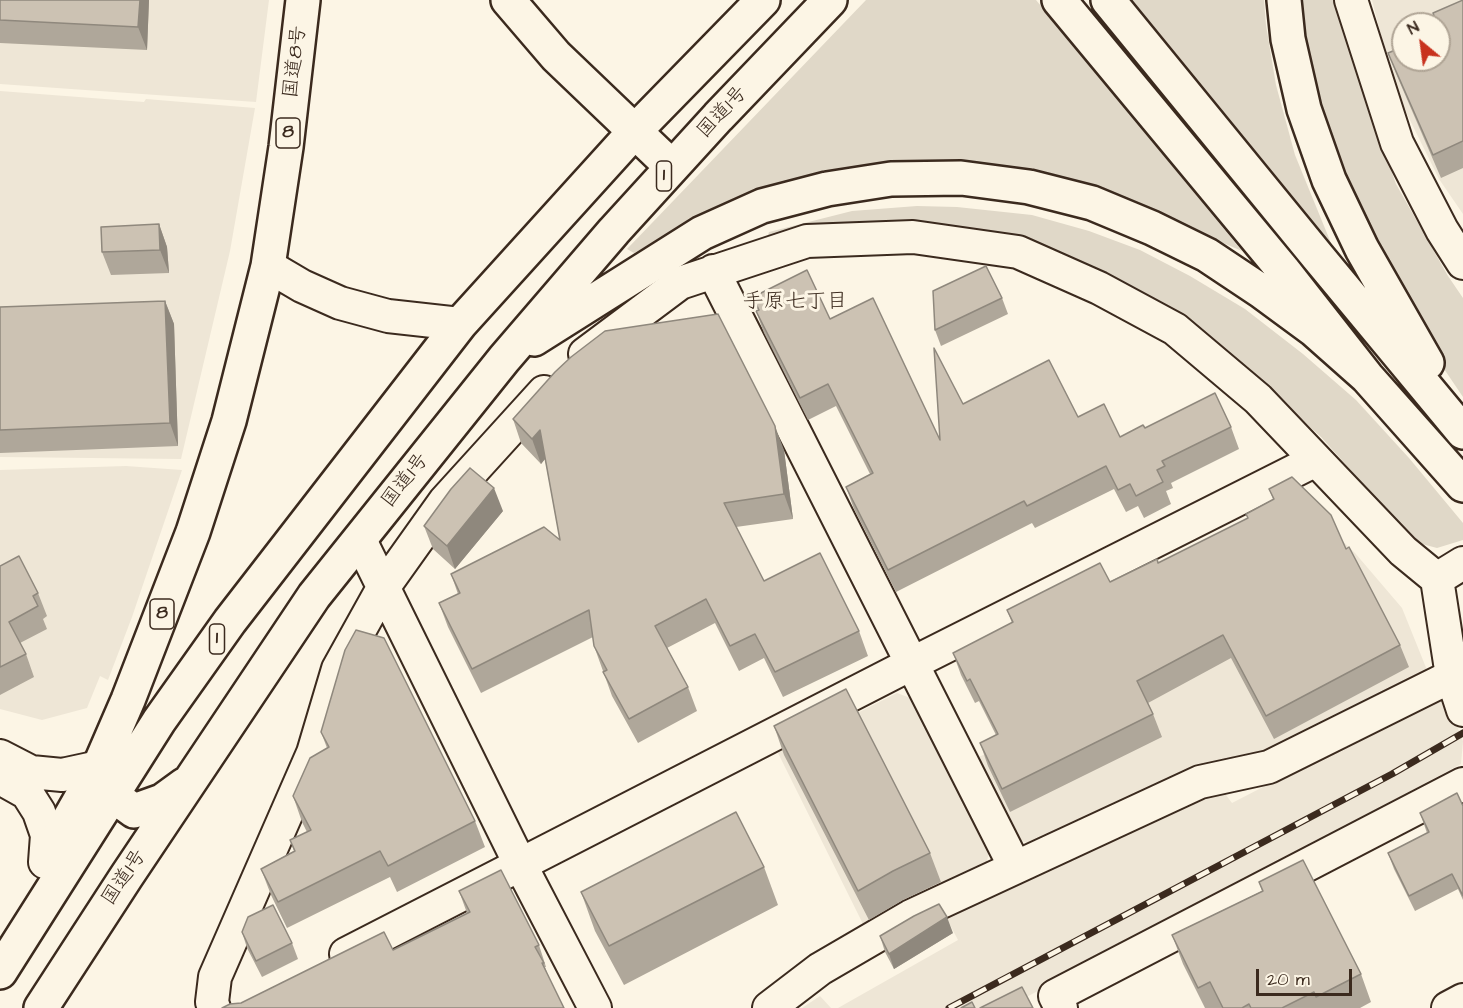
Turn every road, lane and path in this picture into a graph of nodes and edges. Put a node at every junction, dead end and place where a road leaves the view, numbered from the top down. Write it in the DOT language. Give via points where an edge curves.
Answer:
graph roads {
  1 [pos="303,0"];
  2 [pos="508,0"];
  3 [pos="763,0"];
  4 [pos="830,0"];
  5 [pos="1059,0"];
  6 [pos="1108,0"];
  7 [pos="1284,0"];
  8 [pos="1352,0"];
  9 [pos="635,132"];
  10 [pos="672,167"];
  11 [pos="1463,263"];
  12 [pos="268,266"];
  13 [pos="713,271"];
  14 [pos="460,324"];
  15 [pos="504,359"];
  16 [pos="1367,377"];
  17 [pos="1463,421"];
  18 [pos="1463,432"];
  19 [pos="1316,460"];
  20 [pos="1463,485"];
  21 [pos="360,540"];
  22 [pos="1463,563"];
  23 [pos="1437,579"];
  24 [pos="383,588"];
  25 [pos="911,664"];
  26 [pos="1452,676"];
  27 [pos="1463,710"];
  28 [pos="0,756"];
  29 [pos="0,778"];
  30 [pos="105,781"];
  31 [pos="191,781"];
  32 [pos="1463,784"];
  33 [pos="45,862"];
  34 [pos="520,864"];
  35 [pos="1015,867"];
  36 [pos="0,940"];
  37 [pos="324,965"];
  38 [pos="0,972"];
  39 [pos="1463,1000"];
  40 [pos="41,1008"];
  41 [pos="214,1008"];
  42 [pos="595,1008"];
  43 [pos="769,1008"];
  44 [pos="1061,1008"];
  45 [pos="1448,1008"];
  1 -- 12 [label="highway, 国道8号 / 8"];
  2 -- 9 [label="highway" via="556,56"];
  3 -- 9 [label="highway, 1"];
  4 -- 10 [label="highway, 国道1号 / 1"];
  5 -- 16 [label="highway"];
  6 -- 18 [label="highway"];
  7 -- 17 [label="highway" via="1288,39 1304,110 1329,180 1405,327"];
  8 -- 11 [label="street" via="1397,143"];
  9 -- 10 [label="highway"];
  9 -- 14 [label="highway, 1"];
  10 -- 15 [label="highway, 国道1号 / 1"];
  12 -- 14 [label="street" via="340,303 388,316"];
  12 -- 30 [label="highway, 8" via="229,421 193,532 128,700"];
  13 -- 19 [label="street" via="807,241 913,237 1018,252 1099,288 1175,329 1258,399"];
  13 -- 24 [label="street" via="680,283 561,373 445,501"];
  13 -- 25 [label="street"];
  14 -- 30 [label="highway, 1" via="230,621 159,722"];
  15 -- 16 [label="highway" via="702,233 762,206 827,189 891,179 961,178 1029,187 1092,203 1152,228 1207,255 1261,291 1314,330"];
  15 -- 21 [label="highway, 国道1号 / 1"];
  16 -- 20 [label="highway"];
  19 -- 23 [label="street" via="1403,551"];
  19 -- 25 [label="street"];
  21 -- 24 [label="street"];
  21 -- 31 [label="highway, 国道1号 / 1" via="314,596"];
  22 -- 23 [label="street"];
  23 -- 26 [label="street"];
  24 -- 34 [label="street"];
  24 -- 41 [label="street" via="338,669 313,753 215,977"];
  25 -- 34 [label="street"];
  25 -- 35 [label="street"];
  26 -- 27 [label="street"];
  26 -- 35 [label="street" via="1269,767 1200,782"];
  28 -- 30 [label="street" via="31,772"];
  29 -- 33 [label="street" via="27,793 39,812 46,835"];
  30 -- 31 [label="highway" via="134,811 162,801"];
  30 -- 33 [label="highway, 8"];
  30 -- 38 [label="highway, 1"];
  31 -- 40 [label="highway, 国道1号 / 1"];
  32 -- 44 [label="street" via="1055,996"];
  33 -- 36 [label="highway, 8"];
  34 -- 37 [label="street"];
  34 -- 42 [label="street"];
  35 -- 43 [label="street" via="911,916 820,969"];
  39 -- 45 [label="street"];
}
